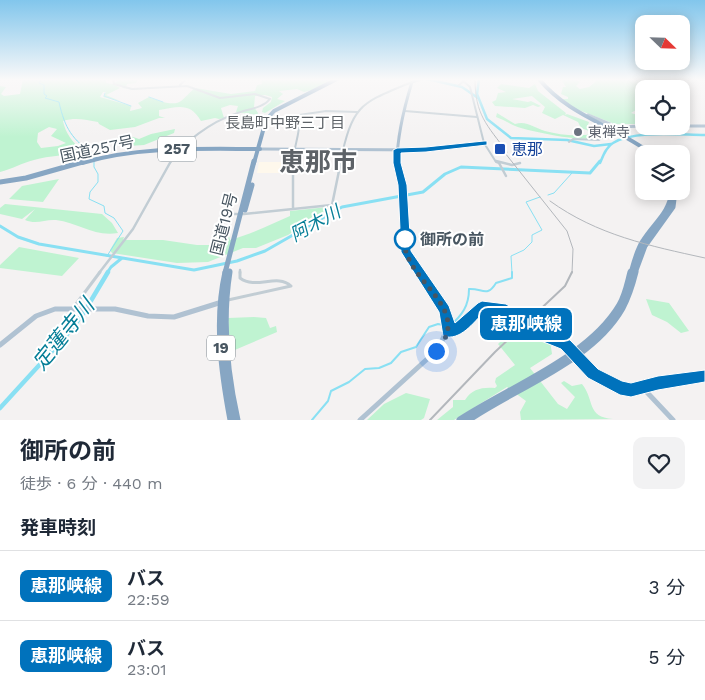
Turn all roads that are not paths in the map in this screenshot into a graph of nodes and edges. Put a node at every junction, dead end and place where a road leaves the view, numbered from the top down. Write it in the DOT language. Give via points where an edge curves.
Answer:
graph roads {
  1 [pos="269,99"];
  2 [pos="297,99"];
  3 [pos="375,99"];
  4 [pos="408,99"];
  5 [pos="472,99"];
  6 [pos="554,99"];
  7 [pos="560,99"];
  8 [pos="405,111"];
  9 [pos="357,112"];
  10 [pos="299,114"];
  11 [pos="477,117"];
  12 [pos="268,120"];
  13 [pos="252,122"];
  14 [pos="635,126"];
  15 [pos="690,126"];
  16 [pos="705,126"];
  17 [pos="617,127"];
  18 [pos="569,142"];
  19 [pos="484,143"];
  20 [pos="638,145"];
  21 [pos="183,149"];
  22 [pos="259,149"];
  23 [pos="294,149"];
  24 [pos="344,150"];
  25 [pos="397,150"];
  26 [pos="520,163"];
  27 [pos="499,164"];
  28 [pos="506,175"];
  29 [pos="0,182"];
  30 [pos="673,200"];
  31 [pos="293,209"];
  32 [pos="224,214"];
  33 [pos="242,214"];
  34 [pos="644,244"];
  35 [pos="240,270"];
  36 [pos="224,301"];
  37 [pos="72,309"];
  38 [pos="448,328"];
  39 [pos="0,345"];
  40 [pos="705,378"];
  41 [pos="642,387"];
  42 [pos="232,420"];
  43 [pos="236,420"];
  44 [pos="360,420"];
  45 [pos="460,420"];
  46 [pos="468,420"];
  47 [pos="673,420"];
  1 -- 21 [label="street" via="266,104 232,115 196,135"];
  2 -- 12 [label="highway"];
  3 -- 9 [label="street"];
  4 -- 8 [label="main road"];
  5 -- 11 [label="street"];
  6 -- 20 [label="highway"];
  7 -- 17 [label="main road" via="586,115"];
  8 -- 11 [label="street"];
  8 -- 25 [label="main road"];
  9 -- 10 [label="street"];
  9 -- 24 [label="street"];
  10 -- 12 [label="street"];
  10 -- 23 [label="street"];
  11 -- 19 [label="street"];
  12 -- 13 [label="street"];
  12 -- 22 [label="highway, 国道19号 / 19"];
  14 -- 17 [label="main road"];
  15 -- 16 [label="main road"];
  17 -- 18 [label="street" via="600,140"];
  19 -- 25 [label="main road"];
  19 -- 27 [label="street"];
  21 -- 22 [label="highway, 国道257号 / 257"];
  21 -- 29 [label="highway, 国道257号 / 257" via="94,160"];
  21 -- 37 [label="street" via="170,161 125,240"];
  22 -- 23 [label="main road"];
  22 -- 33 [label="highway, 国道19号 / 19"];
  23 -- 24 [label="main road"];
  23 -- 31 [label="street"];
  24 -- 25 [label="main road"];
  24 -- 31 [label="street" via="332,204"];
  25 -- 38 [label="main road" via="406,252 445,310"];
  26 -- 27 [label="street"];
  27 -- 28 [label="street"];
  30 -- 34 [label="highway" via="672,210"];
  31 -- 33 [label="street"];
  32 -- 33 [label="street"];
  33 -- 36 [label="highway, 国道19号 / 19" via="226,275"];
  34 -- 45 [label="highway" via="623,298 594,334 569,354 481,404"];
  34 -- 46 [label="highway" via="627,300 603,332 572,357"];
  35 -- 36 [label="street" via="240,278 245,282 258,284 285,280 290,286"];
  36 -- 37 [label="main road" via="174,317 152,317 124,310"];
  36 -- 42 [label="highway, 国道19号 / 19" via="221,350"];
  36 -- 43 [label="highway, 国道19号 / 19" via="224,337"];
  37 -- 39 [label="main road" via="41,313"];
  38 -- 41 [label="main road" via="457,330 482,307 502,308 545,337 569,347 593,374 631,390"];
  38 -- 44 [label="main road" via="443,343 436,351"];
  40 -- 41 [label="main road"];
  41 -- 47 [label="main road"];
}
